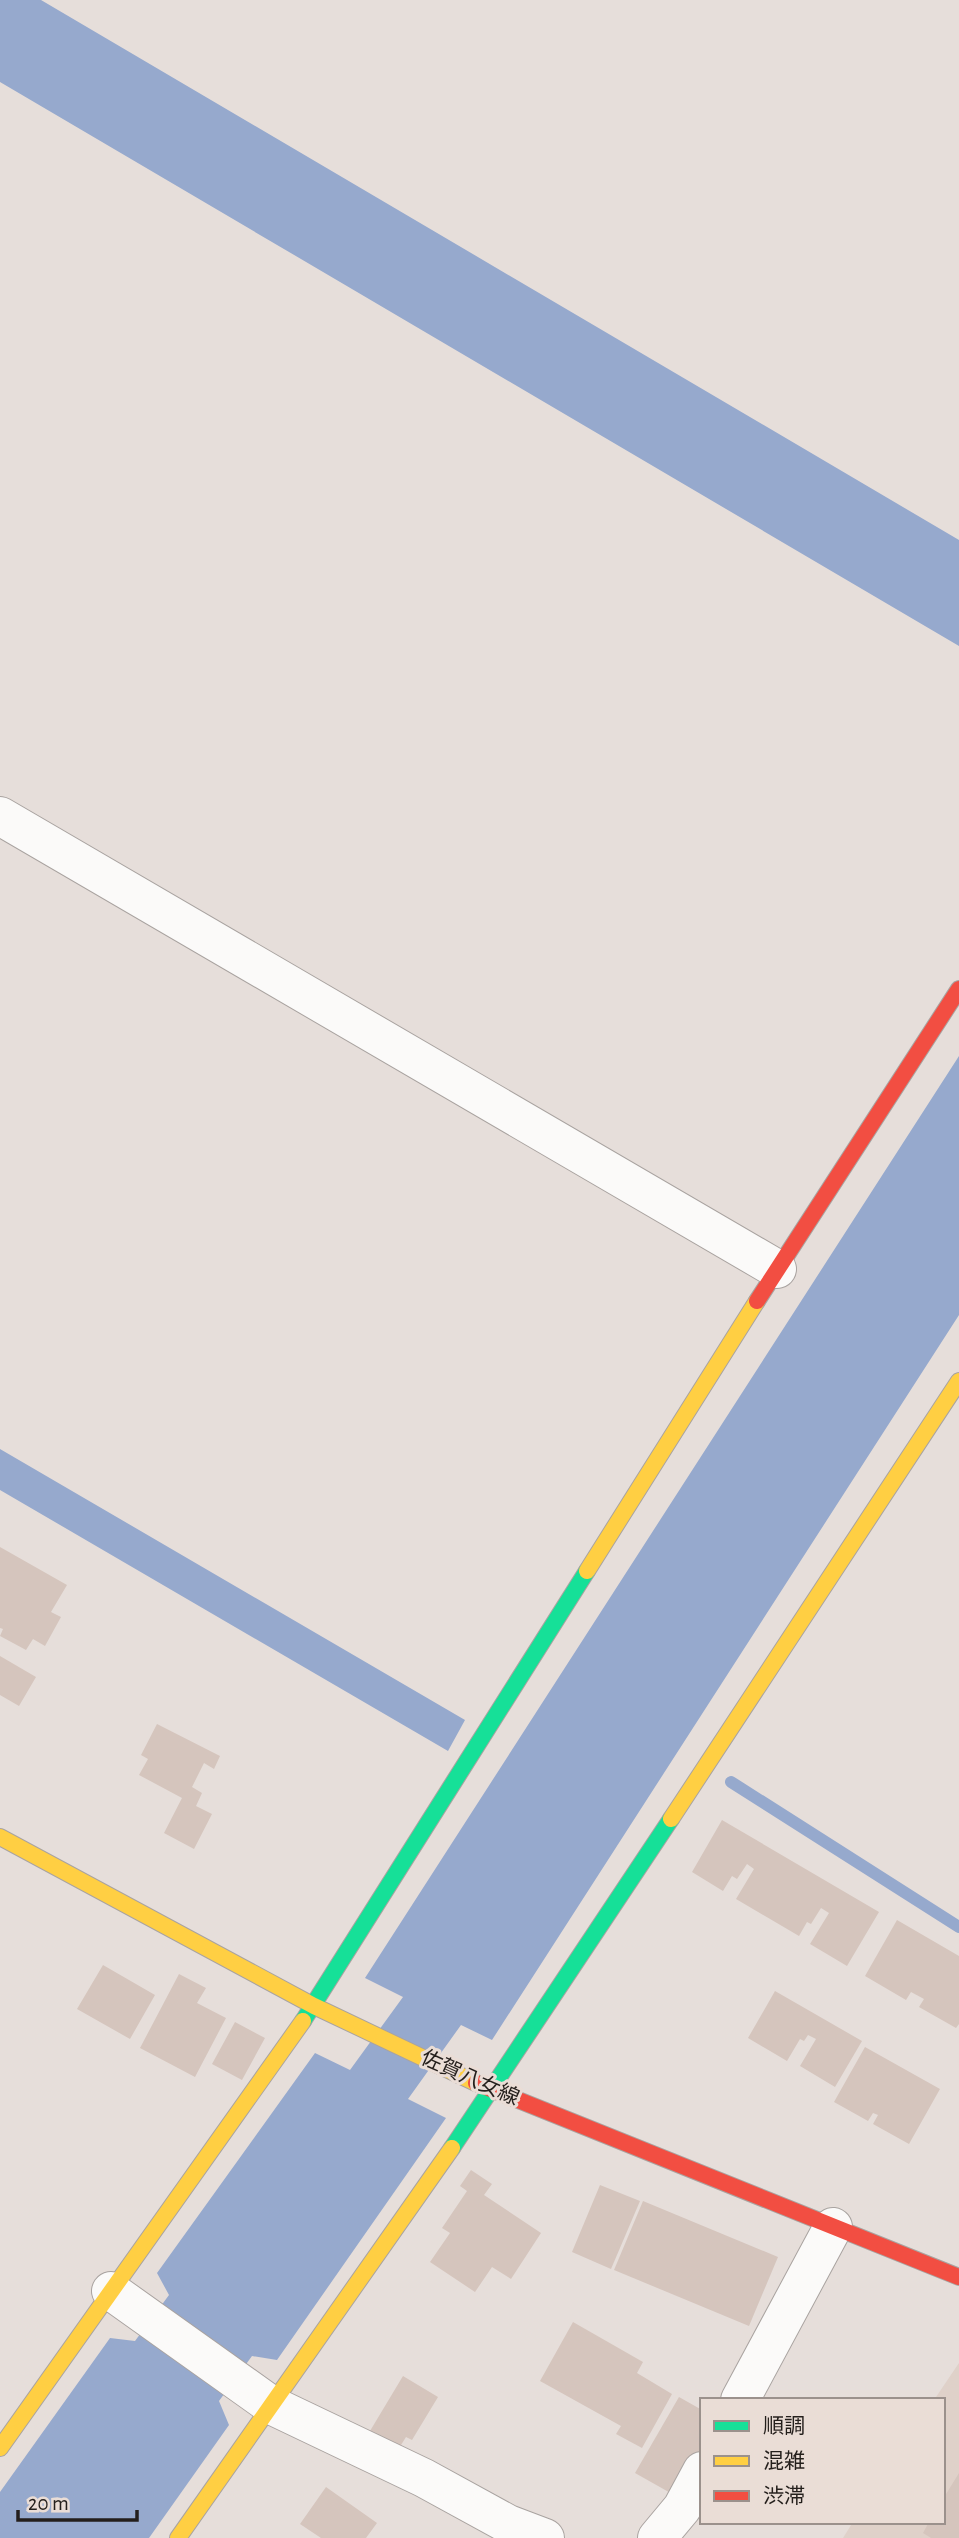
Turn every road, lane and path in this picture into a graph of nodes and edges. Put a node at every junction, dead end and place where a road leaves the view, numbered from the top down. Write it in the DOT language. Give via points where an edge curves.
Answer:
graph roads {
  1 [pos="0,816"];
  2 [pos="959,989"];
  3 [pos="777,1269"];
  4 [pos="959,1381"];
  5 [pos="0,1837"];
  6 [pos="314,2006"];
  7 [pos="492,2091"];
  8 [pos="833,2227"];
  9 [pos="959,2277"];
  10 [pos="111,2291"];
  11 [pos="741,2398"];
  12 [pos="271,2405"];
  13 [pos="0,2448"];
  14 [pos="700,2475"];
  15 [pos="178,2538"];
  16 [pos="545,2538"];
  17 [pos="657,2538"];
  1 -- 3 [label="street"];
  2 -- 3 [label="street"];
  3 -- 6 [label="street"];
  4 -- 7 [label="street"];
  5 -- 6 [label="street, 佐賀八女線"];
  6 -- 7 [label="street, 佐賀八女線"];
  6 -- 10 [label="street"];
  7 -- 8 [label="street, 佐賀八女線"];
  7 -- 12 [label="street"];
  8 -- 9 [label="street, 佐賀八女線"];
  8 -- 11 [label="street"];
  10 -- 12 [label="street"];
  10 -- 13 [label="street"];
  12 -- 15 [label="street"];
  12 -- 16 [label="street" via="508,2524"];
  14 -- 17 [label="street" via="682,2508"];
}
